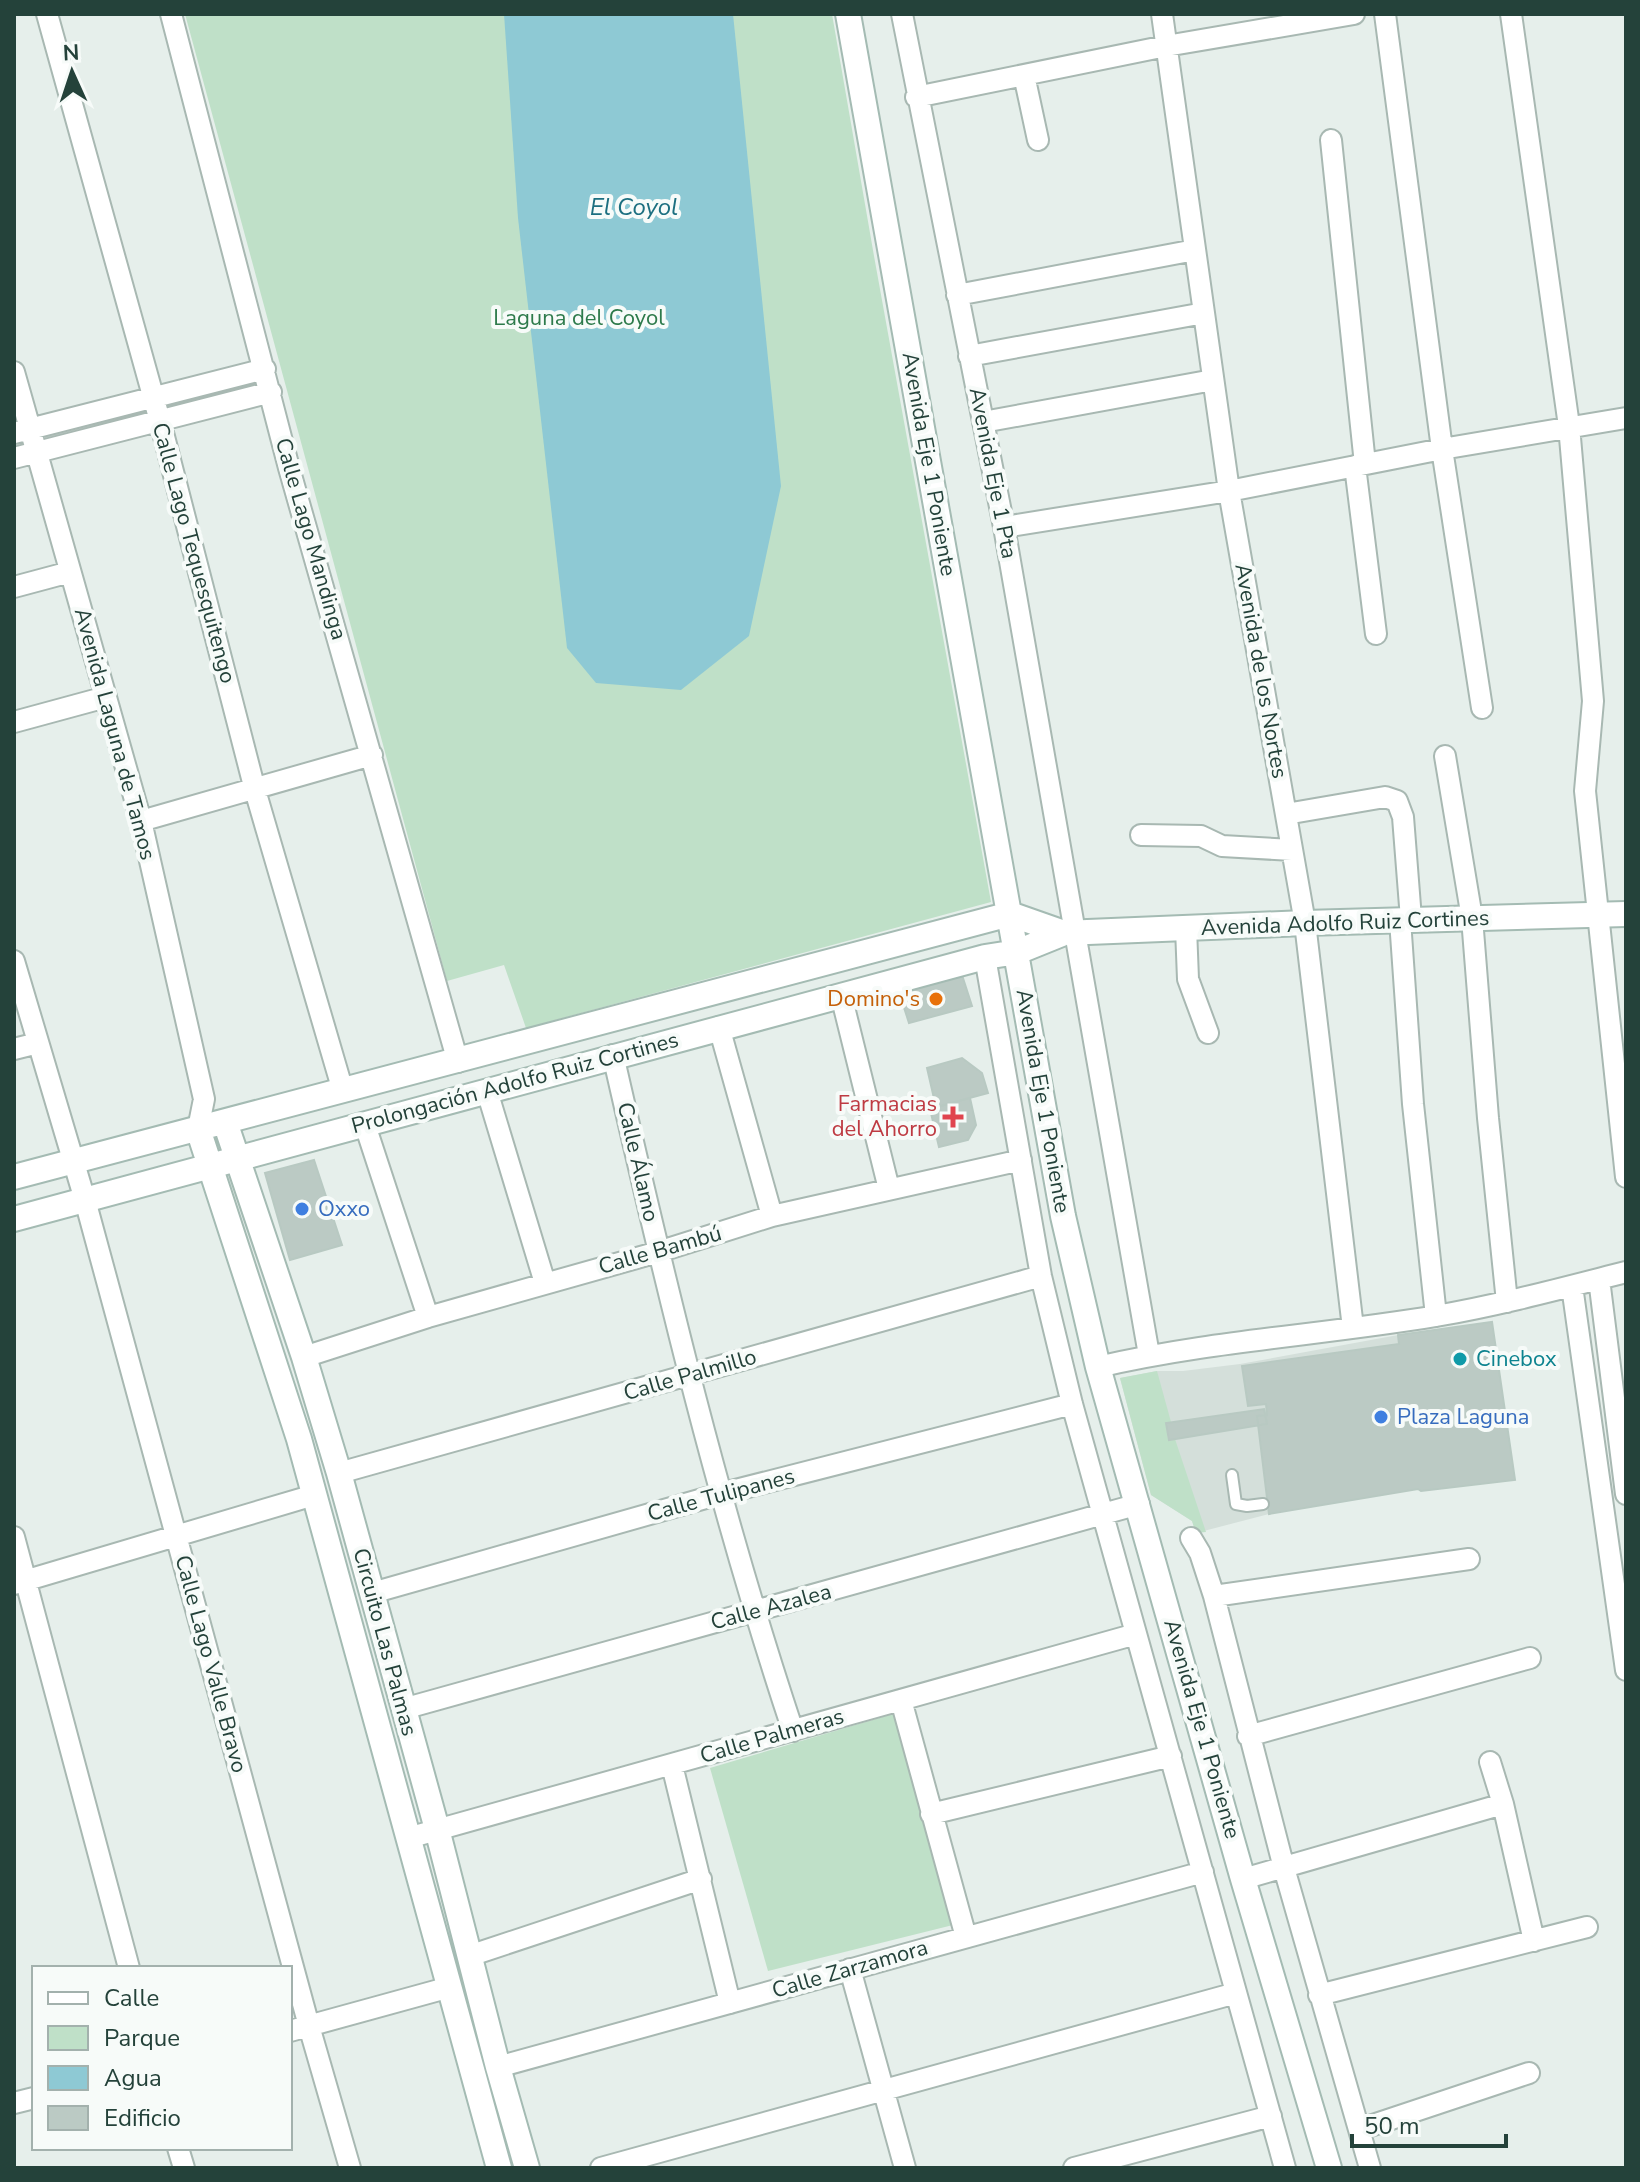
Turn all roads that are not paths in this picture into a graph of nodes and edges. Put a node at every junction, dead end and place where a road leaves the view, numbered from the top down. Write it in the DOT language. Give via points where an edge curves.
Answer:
graph roads {
  1 [pos="47,14"];
  2 [pos="171,14"];
  3 [pos="848,14"];
  4 [pos="902,14"];
  5 [pos="1162,14"];
  6 [pos="1354,14"];
  7 [pos="1385,14"];
  8 [pos="1511,14"];
  9 [pos="1330,15"];
  10 [pos="1305,18"];
  11 [pos="1166,46"];
  12 [pos="1024,75"];
  13 [pos="916,97"];
  14 [pos="1038,140"];
  15 [pos="1331,140"];
  16 [pos="1195,250"];
  17 [pos="957,295"];
  18 [pos="1204,313"];
  19 [pos="969,356"];
  20 [pos="265,369"];
  21 [pos="14,372"];
  22 [pos="1213,380"];
  23 [pos="271,392"];
  24 [pos="154,398"];
  25 [pos="1626,418"];
  26 [pos="160,421"];
  27 [pos="983,422"];
  28 [pos="1569,426"];
  29 [pos="23,430"];
  30 [pos="1442,449"];
  31 [pos="37,452"];
  32 [pos="14,458"];
  33 [pos="1360,465"];
  34 [pos="1229,491"];
  35 [pos="1004,527"];
  36 [pos="70,572"];
  37 [pos="14,587"];
  38 [pos="1376,634"];
  39 [pos="106,697"];
  40 [pos="1482,708"];
  41 [pos="14,722"];
  42 [pos="372,755"];
  43 [pos="1445,756"];
  44 [pos="255,790"];
  45 [pos="1286,814"];
  46 [pos="141,821"];
  47 [pos="1141,835"];
  48 [pos="1292,850"];
  49 [pos="1010,914"];
  50 [pos="1626,914"];
  51 [pos="1598,915"];
  52 [pos="1472,918"];
  53 [pos="1405,920"];
  54 [pos="1305,923"];
  55 [pos="1186,928"];
  56 [pos="1070,933"];
  57 [pos="1017,952"];
  58 [pos="985,957"];
  59 [pos="14,961"];
  60 [pos="812,966"];
  61 [pos="832,997"];
  62 [pos="631,1015"];
  63 [pos="719,1027"];
  64 [pos="1208,1033"];
  65 [pos="38,1043"];
  66 [pos="640,1048"];
  67 [pos="14,1049"];
  68 [pos="613,1055"];
  69 [pos="458,1062"];
  70 [pos="343,1091"];
  71 [pos="487,1091"];
  72 [pos="204,1099"];
  73 [pos="225,1122"];
  74 [pos="365,1125"];
  75 [pos="198,1129"];
  76 [pos="238,1158"];
  77 [pos="73,1160"];
  78 [pos="1021,1160"];
  79 [pos="209,1166"];
  80 [pos="14,1177"];
  81 [pos="1626,1177"];
  82 [pos="889,1189"];
  83 [pos="85,1200"];
  84 [pos="772,1216"];
  85 [pos="14,1219"];
  86 [pos="658,1252"];
  87 [pos="1626,1272"];
  88 [pos="1041,1276"];
  89 [pos="1599,1279"];
  90 [pos="545,1283"];
  91 [pos="1572,1286"];
  92 [pos="1507,1302"];
  93 [pos="1436,1316"];
  94 [pos="428,1317"];
  95 [pos="1353,1328"];
  96 [pos="1149,1355"];
  97 [pos="304,1357"];
  98 [pos="1098,1367"];
  99 [pos="688,1375"];
  100 [pos="1072,1404"];
  101 [pos="339,1473"];
  102 [pos="1232,1475"];
  103 [pos="720,1494"];
  104 [pos="1626,1494"];
  105 [pos="314,1495"];
  106 [pos="1139,1504"];
  107 [pos="1263,1504"];
  108 [pos="1105,1515"];
  109 [pos="14,1537"];
  110 [pos="177,1537"];
  111 [pos="1191,1538"];
  112 [pos="1618,1556"];
  113 [pos="1469,1559"];
  114 [pos="19,1582"];
  115 [pos="372,1593"];
  116 [pos="1214,1596"];
  117 [pos="753,1613"];
  118 [pos="1136,1634"];
  119 [pos="1530,1658"];
  120 [pos="1626,1670"];
  121 [pos="901,1700"];
  122 [pos="403,1709"];
  123 [pos="793,1731"];
  124 [pos="1248,1736"];
  125 [pos="1171,1756"];
  126 [pos="1490,1762"];
  127 [pos="672,1765"];
  128 [pos="1503,1804"];
  129 [pos="931,1814"];
  130 [pos="437,1829"];
  131 [pos="408,1838"];
  132 [pos="1284,1868"];
  133 [pos="1203,1872"];
  134 [pos="701,1879"];
  135 [pos="1243,1879"];
  136 [pos="1587,1927"];
  137 [pos="966,1937"];
  138 [pos="1534,1941"];
  139 [pos="469,1956"];
  140 [pos="128,1966"];
  141 [pos="284,1966"];
  142 [pos="850,1969"];
  143 [pos="450,1987"];
  144 [pos="1236,1993"];
  145 [pos="1319,1995"];
  146 [pos="292,1996"];
  147 [pos="730,2003"];
  148 [pos="300,2028"];
  149 [pos="498,2067"];
  150 [pos="1529,2073"];
  151 [pos="883,2090"];
  152 [pos="1271,2116"];
  153 [pos="1361,2129"];
  154 [pos="350,2168"];
  155 [pos="499,2168"];
  156 [pos="527,2168"];
  157 [pos="601,2168"];
  158 [pos="905,2168"];
  159 [pos="1074,2168"];
  160 [pos="1285,2168"];
  161 [pos="1329,2168"];
  162 [pos="1370,2168"];
  1 -- 24 [label="street, Calle Lago Tequesquitengo"];
  2 -- 20 [label="street, Calle Lago Mandinga"];
  3 -- 49 [label="street, Avenida Eje 1 Poniente"];
  4 -- 13 [label="street, Avenida Eje 1 Pta"];
  5 -- 11 [label="street, Avenida de los Nortes"];
  6 -- 9 [label="street"];
  7 -- 30 [label="street"];
  8 -- 28 [label="street"];
  9 -- 10 [label="street"];
  10 -- 11 [label="street"];
  11 -- 12 [label="street"];
  11 -- 16 [label="street, Avenida de los Nortes"];
  12 -- 13 [label="street"];
  12 -- 14 [label="street"];
  13 -- 17 [label="street, Avenida Eje 1 Pta"];
  15 -- 33 [label="street"];
  16 -- 17 [label="street"];
  16 -- 18 [label="street, Avenida de los Nortes"];
  17 -- 19 [label="street, Avenida Eje 1 Pta"];
  18 -- 19 [label="street"];
  18 -- 22 [label="street, Avenida de los Nortes"];
  19 -- 27 [label="street, Avenida Eje 1 Pta"];
  20 -- 23 [label="street, Calle Lago Mandinga"];
  20 -- 24 [label="street"];
  21 -- 29 [label="street, Avenida Laguna de Tamos"];
  22 -- 27 [label="street"];
  22 -- 34 [label="street, Avenida de los Nortes"];
  23 -- 26 [label="street"];
  23 -- 42 [label="street, Calle Lago Mandinga"];
  24 -- 26 [label="street, Calle Lago Tequesquitengo"];
  24 -- 29 [label="street"];
  25 -- 28 [label="street"];
  26 -- 31 [label="street"];
  26 -- 44 [label="street, Calle Lago Tequesquitengo"];
  27 -- 35 [label="street, Avenida Eje 1 Pta"];
  28 -- 30 [label="street"];
  28 -- 51 [label="street" via="1593,701 1585,791"];
  29 -- 31 [label="street, Avenida Laguna de Tamos"];
  30 -- 33 [label="street"];
  30 -- 40 [label="street"];
  31 -- 32 [label="street"];
  31 -- 36 [label="street, Avenida Laguna de Tamos"];
  33 -- 34 [label="street"];
  33 -- 38 [label="street"];
  34 -- 35 [label="street"];
  34 -- 45 [label="street, Avenida de los Nortes"];
  35 -- 56 [label="street, Avenida Eje 1 Pta"];
  36 -- 37 [label="street"];
  36 -- 39 [label="street, Avenida Laguna de Tamos"];
  39 -- 41 [label="street"];
  39 -- 46 [label="street, Avenida Laguna de Tamos"];
  42 -- 44 [label="street"];
  42 -- 69 [label="street, Calle Lago Mandinga"];
  43 -- 52 [label="street"];
  44 -- 46 [label="street"];
  44 -- 70 [label="street, Calle Lago Tequesquitengo"];
  45 -- 48 [label="street, Avenida de los Nortes"];
  45 -- 53 [label="street" via="1385,797 1397,801 1403,817"];
  46 -- 72 [label="street, Avenida Laguna de Tamos"];
  47 -- 48 [label="street" via="1201,836 1222,846"];
  48 -- 54 [label="street, Avenida de los Nortes"];
  49 -- 56 [label="street, Avenida Adolfo Ruiz Cortines"];
  49 -- 57 [label="street, Avenida Eje 1 Poniente"];
  49 -- 60 [label="street, Prolongación Adolfo Ruiz Cortines"];
  50 -- 51 [label="street, Avenida Adolfo Ruiz Cortines"];
  51 -- 52 [label="street, Avenida Adolfo Ruiz Cortines"];
  51 -- 81 [label="street"];
  52 -- 53 [label="street, Avenida Adolfo Ruiz Cortines"];
  52 -- 92 [label="street"];
  53 -- 54 [label="street, Avenida Adolfo Ruiz Cortines"];
  53 -- 93 [label="street" via="1413,1104"];
  54 -- 55 [label="street, Avenida Adolfo Ruiz Cortines"];
  54 -- 95 [label="street, Avenida de los Nortes"];
  55 -- 56 [label="street, Avenida Adolfo Ruiz Cortines"];
  55 -- 64 [label="street" via="1188,979"];
  56 -- 57 [label="street, Avenida Adolfo Ruiz Cortines"];
  56 -- 96 [label="street, Avenida Eje 1 Pta"];
  57 -- 58 [label="street, Prolongación Adolfo Ruiz Cortines"];
  57 -- 98 [label="street, Avenida Eje 1 Poniente" via="1063,1216"];
  58 -- 61 [label="street, Prolongación Adolfo Ruiz Cortines"];
  58 -- 78 [label="street, Avenida Eje 1 Poniente"];
  59 -- 65 [label="street, Calle Lago Valle Bravo"];
  60 -- 61 [label="street"];
  60 -- 62 [label="street, Prolongación Adolfo Ruiz Cortines"];
  61 -- 63 [label="street, Prolongación Adolfo Ruiz Cortines"];
  61 -- 82 [label="street"];
  62 -- 66 [label="street"];
  62 -- 69 [label="street, Prolongación Adolfo Ruiz Cortines"];
  63 -- 66 [label="street, Prolongación Adolfo Ruiz Cortines"];
  63 -- 84 [label="street"];
  65 -- 67 [label="street"];
  65 -- 77 [label="street, Calle Lago Valle Bravo"];
  66 -- 68 [label="street, Prolongación Adolfo Ruiz Cortines"];
  68 -- 71 [label="street, Prolongación Adolfo Ruiz Cortines"];
  68 -- 86 [label="street, Calle Álamo"];
  69 -- 70 [label="street, Prolongación Adolfo Ruiz Cortines"];
  70 -- 73 [label="street, Prolongación Adolfo Ruiz Cortines"];
  71 -- 74 [label="street, Prolongación Adolfo Ruiz Cortines"];
  71 -- 90 [label="street"];
  72 -- 73 [label="street, Avenida Laguna de Tamos"];
  72 -- 75 [label="street, Avenida Laguna de Tamos"];
  73 -- 75 [label="street, Prolongación Adolfo Ruiz Cortines"];
  73 -- 76 [label="street, Circuito Las Palmas"];
  74 -- 76 [label="street, Prolongación Adolfo Ruiz Cortines"];
  74 -- 94 [label="street"];
  75 -- 77 [label="street, Prolongación Adolfo Ruiz Cortines"];
  75 -- 79 [label="street, Circuito Las Palmas"];
  76 -- 79 [label="street, Prolongación Adolfo Ruiz Cortines"];
  76 -- 97 [label="street, Circuito Las Palmas"];
  77 -- 80 [label="street, Prolongación Adolfo Ruiz Cortines"];
  77 -- 83 [label="street, Calle Lago Valle Bravo"];
  78 -- 82 [label="street, Calle Bambú"];
  78 -- 88 [label="street, Avenida Eje 1 Poniente"];
  79 -- 83 [label="street, Prolongación Adolfo Ruiz Cortines"];
  79 -- 105 [label="street, Circuito Las Palmas"];
  82 -- 84 [label="street, Calle Bambú"];
  83 -- 85 [label="street, Prolongación Adolfo Ruiz Cortines"];
  83 -- 110 [label="street, Calle Lago Valle Bravo"];
  84 -- 86 [label="street, Calle Bambú"];
  86 -- 90 [label="street, Calle Bambú"];
  86 -- 99 [label="street, Calle Álamo"];
  87 -- 89 [label="street"];
  88 -- 99 [label="street, Calle Palmillo"];
  88 -- 100 [label="street, Avenida Eje 1 Poniente"];
  89 -- 91 [label="street"];
  89 -- 104 [label="street"];
  90 -- 94 [label="street, Calle Bambú"];
  91 -- 92 [label="street"];
  91 -- 112 [label="street"];
  92 -- 93 [label="street"];
  93 -- 95 [label="street"];
  94 -- 97 [label="street, Calle Bambú"];
  95 -- 96 [label="street"];
  96 -- 98 [label="street"];
  97 -- 101 [label="street, Circuito Las Palmas"];
  98 -- 106 [label="street, Avenida Eje 1 Poniente"];
  99 -- 101 [label="street, Calle Palmillo"];
  99 -- 103 [label="street, Calle Álamo"];
  100 -- 103 [label="street, Calle Tulipanes"];
  100 -- 108 [label="street, Avenida Eje 1 Poniente"];
  101 -- 115 [label="street, Circuito Las Palmas"];
  102 -- 107 [label="lane" via="1236,1504"];
  103 -- 115 [label="street, Calle Tulipanes"];
  103 -- 117 [label="street, Calle Álamo"];
  105 -- 110 [label="street"];
  105 -- 131 [label="street, Circuito Las Palmas"];
  106 -- 108 [label="street, Calle Azalea"];
  106 -- 135 [label="street, Avenida Eje 1 Poniente"];
  108 -- 117 [label="street, Calle Azalea"];
  108 -- 118 [label="street, Avenida Eje 1 Poniente"];
  109 -- 114 [label="street"];
  110 -- 114 [label="street"];
  110 -- 141 [label="street, Calle Lago Valle Bravo"];
  111 -- 116 [label="street, Avenida Eje 1 Poniente"];
  112 -- 120 [label="street"];
  113 -- 116 [label="street"];
  114 -- 140 [label="street"];
  115 -- 122 [label="street, Circuito Las Palmas"];
  116 -- 124 [label="street, Avenida Eje 1 Poniente"];
  117 -- 122 [label="street, Calle Azalea"];
  117 -- 123 [label="street, Calle Álamo"];
  118 -- 121 [label="street, Calle Palmeras"];
  118 -- 125 [label="street, Avenida Eje 1 Poniente"];
  119 -- 124 [label="street"];
  121 -- 123 [label="street, Calle Palmeras"];
  121 -- 129 [label="street"];
  122 -- 130 [label="street, Circuito Las Palmas"];
  123 -- 127 [label="street, Calle Palmeras"];
  124 -- 132 [label="street, Avenida Eje 1 Poniente"];
  125 -- 129 [label="street"];
  125 -- 133 [label="street, Avenida Eje 1 Poniente"];
  126 -- 128 [label="street"];
  127 -- 130 [label="street, Calle Palmeras"];
  127 -- 134 [label="street"];
  128 -- 132 [label="street"];
  128 -- 138 [label="street"];
  129 -- 137 [label="street"];
  130 -- 131 [label="street, Calle Palmeras"];
  130 -- 139 [label="street, Circuito Las Palmas"];
  131 -- 143 [label="street, Circuito Las Palmas"];
  132 -- 135 [label="street"];
  132 -- 145 [label="street, Avenida Eje 1 Poniente"];
  133 -- 137 [label="street, Calle Zarzamora"];
  133 -- 144 [label="street, Avenida Eje 1 Poniente"];
  134 -- 139 [label="street"];
  134 -- 147 [label="street"];
  135 -- 161 [label="street, Avenida Eje 1 Poniente"];
  136 -- 138 [label="street"];
  137 -- 142 [label="street, Calle Zarzamora"];
  138 -- 145 [label="street"];
  139 -- 149 [label="street, Circuito Las Palmas"];
  142 -- 147 [label="street, Calle Zarzamora"];
  142 -- 151 [label="street"];
  143 -- 148 [label="street"];
  143 -- 155 [label="street, Circuito Las Palmas"];
  144 -- 151 [label="street"];
  144 -- 152 [label="street, Avenida Eje 1 Poniente"];
  145 -- 153 [label="street, Avenida Eje 1 Poniente"];
  146 -- 148 [label="street, Calle Lago Valle Bravo"];
  147 -- 149 [label="street, Calle Zarzamora"];
  148 -- 154 [label="street, Calle Lago Valle Bravo"];
  149 -- 156 [label="street, Circuito Las Palmas"];
  150 -- 153 [label="street"];
  151 -- 157 [label="street"];
  151 -- 158 [label="street"];
  152 -- 159 [label="street"];
  152 -- 160 [label="street, Avenida Eje 1 Poniente"];
  153 -- 162 [label="street, Avenida Eje 1 Poniente"];
}
